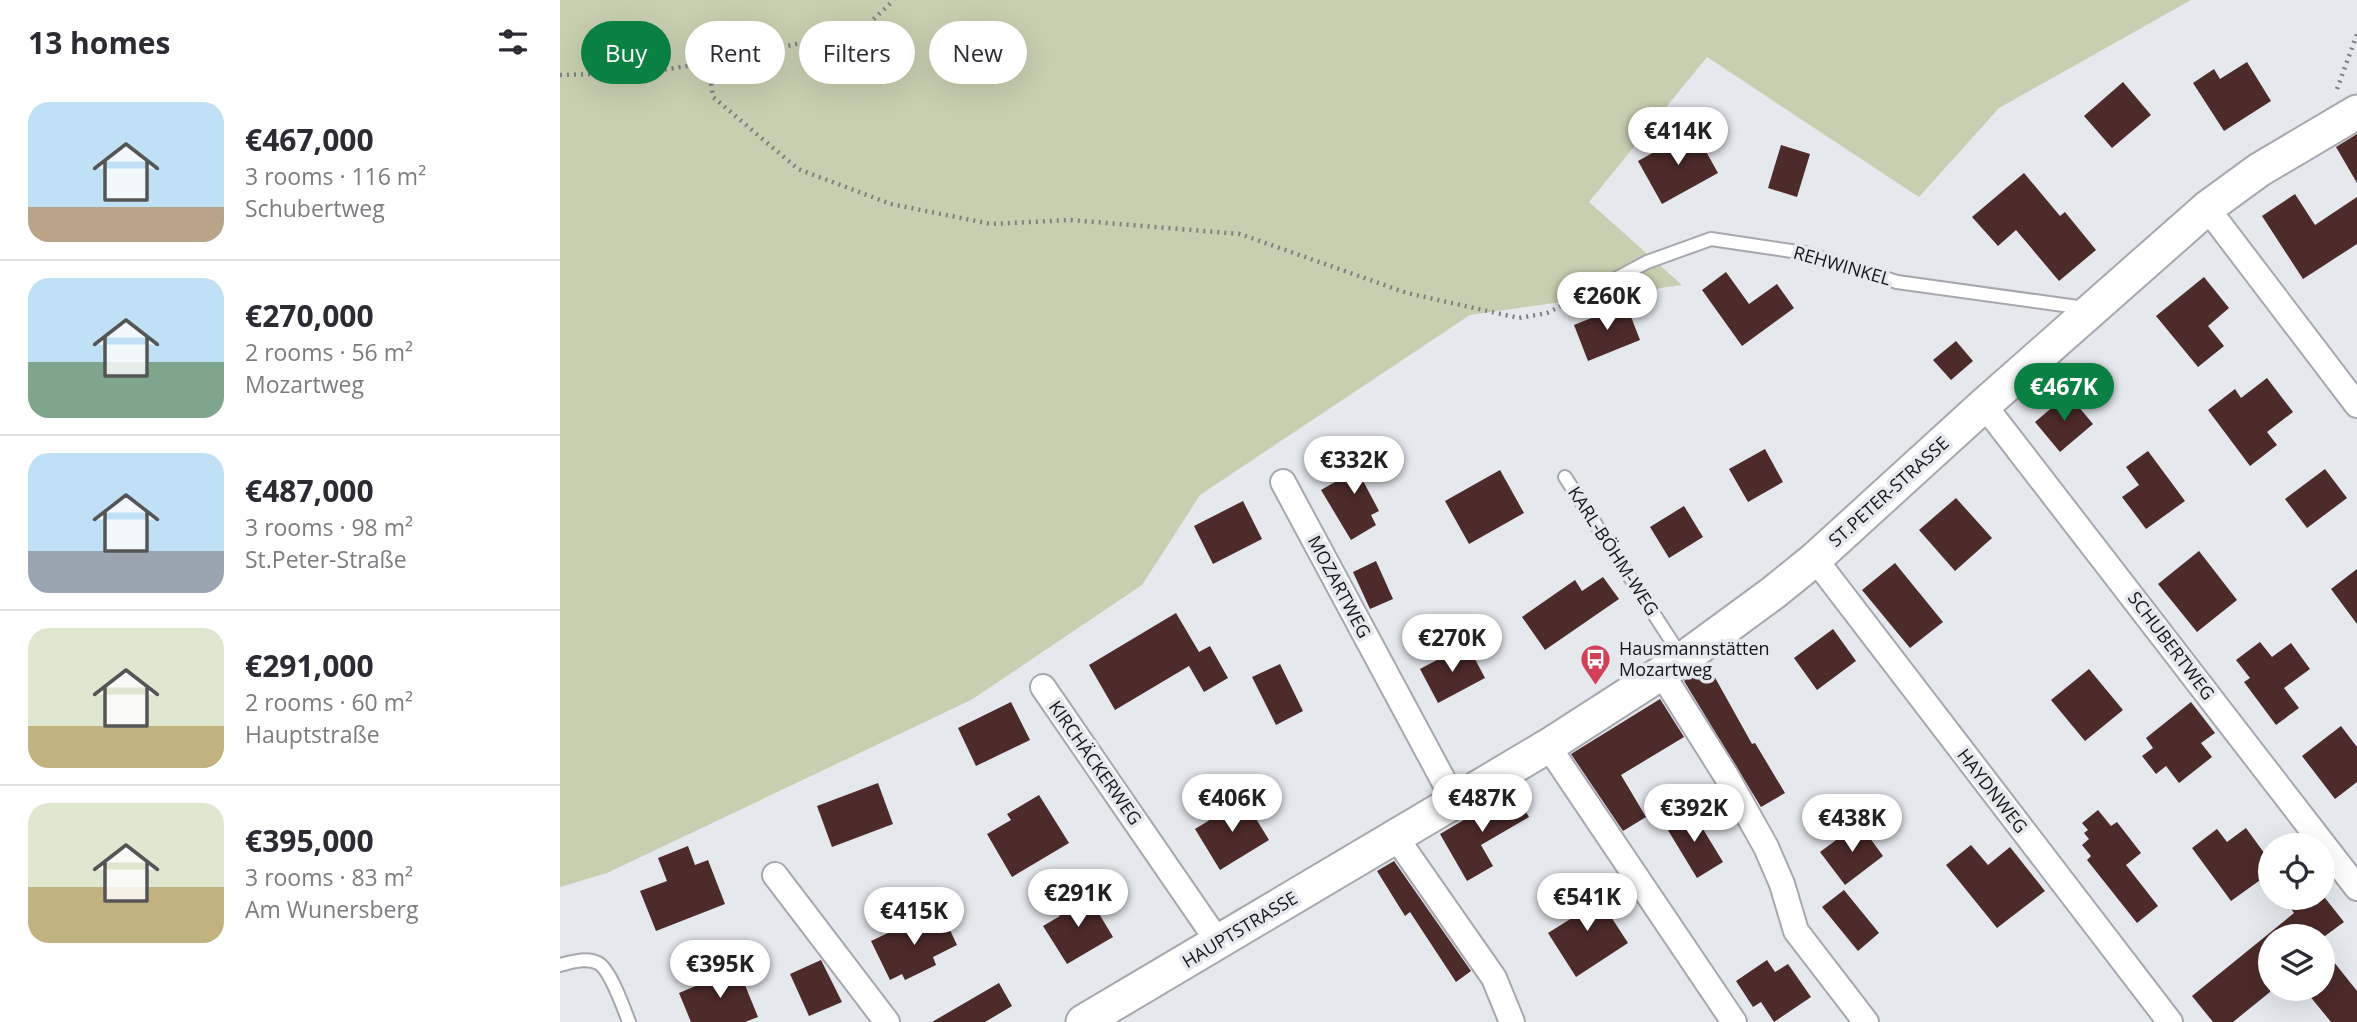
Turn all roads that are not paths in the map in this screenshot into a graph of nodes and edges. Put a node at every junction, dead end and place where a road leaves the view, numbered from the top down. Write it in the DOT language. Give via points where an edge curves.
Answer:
graph roads {
  1 [pos="2343,119"];
  2 [pos="2207,208"];
  3 [pos="1600,286"];
  4 [pos="2092,309"];
  5 [pos="1984,405"];
  6 [pos="2357,405"];
  7 [pos="1565,478"];
  8 [pos="1283,482"];
  9 [pos="1815,559"];
  10 [pos="1673,667"];
  11 [pos="1043,687"];
  12 [pos="1548,746"];
  13 [pos="1455,802"];
  14 [pos="1395,836"];
  15 [pos="775,875"];
  16 [pos="2357,888"];
  17 [pos="1219,943"];
  18 [pos="560,965"];
  19 [pos="629,1022"];
  20 [pos="887,1022"];
  21 [pos="1083,1022"];
  22 [pos="1512,1022"];
  23 [pos="1734,1022"];
  24 [pos="1866,1022"];
  25 [pos="2170,1022"];
  1 -- 2 [label="main road, ST.PETER-STRASSE"];
  2 -- 4 [label="main road, ST.PETER-STRASSE"];
  2 -- 6 [label="street"];
  3 -- 4 [label="lane, REHWINKEL" via="1647,262 1711,239 1805,253 1897,282"];
  4 -- 5 [label="main road, ST.PETER-STRASSE"];
  5 -- 9 [label="main road, ST.PETER-STRASSE"];
  5 -- 16 [label="street, SCHUBERTWEG"];
  7 -- 10 [label="lane, KARL-BÖHM-WEG"];
  8 -- 13 [label="street, MOZARTWEG"];
  9 -- 10 [label="main road, ST.PETER-STRASSE"];
  9 -- 25 [label="street, HAYDNWEG"];
  10 -- 12 [label="main road, ST.PETER-STRASSE"];
  10 -- 24 [label="street" via="1766,847 1796,931"];
  11 -- 17 [label="street, KIRCHÄCKERWEG"];
  12 -- 13 [label="main road, ST.PETER-STRASSE"];
  12 -- 23 [label="street"];
  13 -- 14 [label="main road, ST.PETER-STRASSE"];
  14 -- 17 [label="main road, HAUPTSTRASSE"];
  14 -- 22 [label="street" via="1494,978"];
  15 -- 20 [label="street"];
  17 -- 21 [label="main road, HAUPTSTRASSE"];
  18 -- 19 [label="lane" via="578,960 596,961 604,967"];
}
